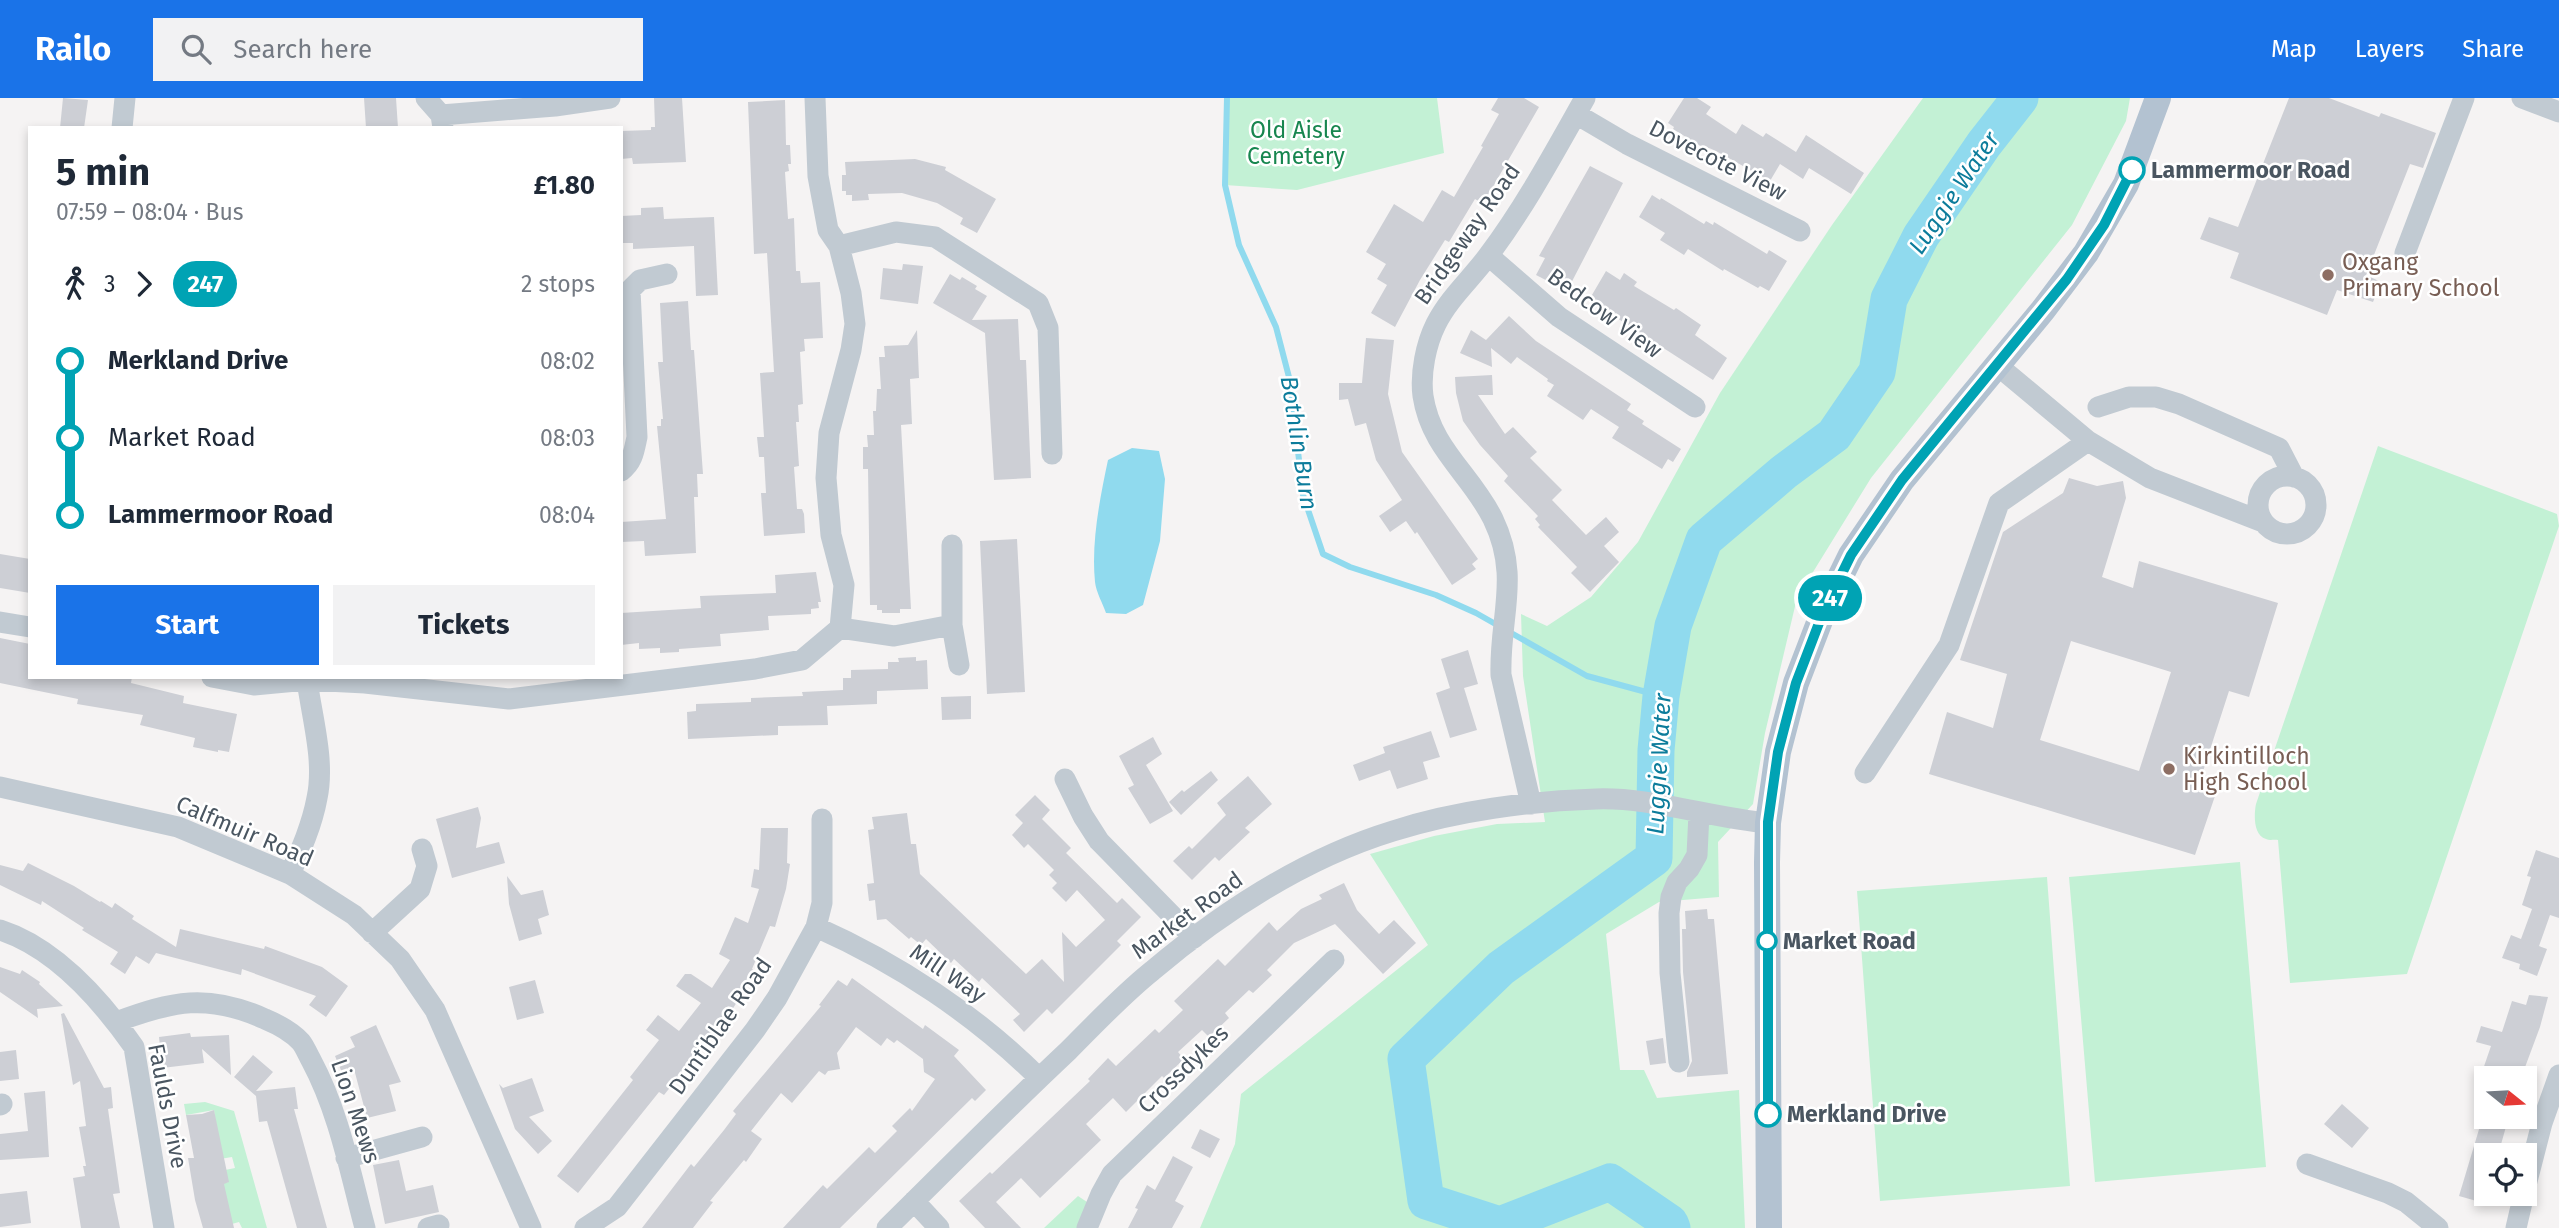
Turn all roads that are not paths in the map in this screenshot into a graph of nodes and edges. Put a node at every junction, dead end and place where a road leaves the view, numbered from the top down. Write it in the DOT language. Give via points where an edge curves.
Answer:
graph roads {
  1 [pos="125,98"];
  2 [pos="426,98"];
  3 [pos="610,98"];
  4 [pos="815,98"];
  5 [pos="2158,98"];
  6 [pos="2464,98"];
  7 [pos="2522,98"];
  8 [pos="1581,106"];
  9 [pos="2559,112"];
  10 [pos="442,121"];
  11 [pos="122,126"];
  12 [pos="1800,231"];
  13 [pos="839,246"];
  14 [pos="2405,253"];
  15 [pos="1489,256"];
  16 [pos="667,274"];
  17 [pos="626,288"];
  18 [pos="1997,365"];
  19 [pos="1695,407"];
  20 [pos="2098,407"];
  21 [pos="2088,441"];
  22 [pos="1052,454"];
  23 [pos="623,470"];
  24 [pos="2294,477"];
  25 [pos="2263,522"];
  26 [pos="952,545"];
  27 [pos="0,622"];
  28 [pos="952,625"];
  29 [pos="28,627"];
  30 [pos="840,628"];
  31 [pos="959,665"];
  32 [pos="222,679"];
  33 [pos="307,680"];
  34 [pos="473,687"];
  35 [pos="1865,773"];
  36 [pos="1065,779"];
  37 [pos="0,787"];
  38 [pos="1531,804"];
  39 [pos="1690,812"];
  40 [pos="822,819"];
  41 [pos="1768,822"];
  42 [pos="422,849"];
  43 [pos="290,874"];
  44 [pos="816,928"];
  45 [pos="0,930"];
  46 [pos="372,933"];
  47 [pos="1194,938"];
  48 [pos="1334,960"];
  49 [pos="116,1021"];
  50 [pos="1679,1062"];
  51 [pos="2559,1075"];
  52 [pos="1039,1078"];
  53 [pos="422,1137"];
  54 [pos="2537,1143"];
  55 [pos="346,1158"];
  56 [pos="2307,1164"];
  57 [pos="914,1201"];
  58 [pos="2521,1206"];
  59 [pos="164,1228"];
  60 [pos="365,1228"];
  61 [pos="531,1228"];
  62 [pos="585,1228"];
  63 [pos="887,1228"];
  64 [pos="939,1228"];
  65 [pos="1087,1228"];
  66 [pos="1769,1228"];
  67 [pos="2438,1228"];
  68 [pos="2516,1228"];
  1 -- 11 [label="street"];
  2 -- 10 [label="street"];
  3 -- 10 [label="street"];
  4 -- 13 [label="street" via="818,176 828,230"];
  5 -- 18 [label="main road" via="2126,184 2104,225"];
  6 -- 14 [label="street"];
  7 -- 9 [label="street"];
  8 -- 12 [label="street, Dovecote View" via="1627,144"];
  8 -- 15 [label="street, Bridgeway Road"];
  13 -- 22 [label="street" via="896,232 935,237 1038,303 1048,328"];
  13 -- 30 [label="street" via="855,324 829,433 826,478 831,536 844,585"];
  15 -- 19 [label="street, Bedcow View" via="1559,317"];
  15 -- 38 [label="street, Bridgeway Road" via="1436,324 1424,363 1423,396 1436,436 1493,518 1506,555 1508,597 1501,676"];
  16 -- 17 [label="street"];
  17 -- 23 [label="street" via="637,437 633,457"];
  18 -- 21 [label="street"];
  18 -- 41 [label="main road" via="1902,480 1851,555 1796,683 1778,752"];
  20 -- 24 [label="street" via="2129,397 2156,397 2179,404 2279,448"];
  21 -- 25 [label="street" via="2150,478"];
  21 -- 35 [label="street" via="1999,503 1949,645"];
  24 -- 25 [label="street" via="2274,479 2260,493"];
  24 -- 25 [label="street" via="2314,495 2311,522 2287,534 2277,533"];
  26 -- 28 [label="street"];
  27 -- 29 [label="street"];
  28 -- 30 [label="street" via="894,636"];
  28 -- 31 [label="street"];
  30 -- 34 [label="street" via="802,660 755,669 509,699"];
  32 -- 33 [label="street" via="254,685"];
  33 -- 34 [label="street"];
  33 -- 43 [label="street" via="318,758 318,796 310,829"];
  36 -- 47 [label="street" via="1099,841"];
  37 -- 43 [label="street, Calfmuir Road" via="178,827"];
  38 -- 39 [label="street, Market Road" via="1596,799"];
  38 -- 47 [label="street, Market Road" via="1442,818 1343,850 1292,874"];
  39 -- 41 [label="street, Market Road"];
  39 -- 50 [label="street" via="1697,855 1677,882 1669,913"];
  40 -- 44 [label="street, Duntiblae Road" via="822,903"];
  41 -- 66 [label="main road"];
  42 -- 46 [label="street" via="427,866 420,889"];
  43 -- 46 [label="street, Calfmuir Road" via="354,915"];
  44 -- 52 [label="street, Mill Way" via="917,982 979,1026"];
  44 -- 62 [label="street, Duntiblae Road" via="755,1030 617,1206"];
  45 -- 49 [label="street, Faulds Drive" via="22,937 64,967"];
  46 -- 61 [label="street, Calfmuir Road" via="400,959 435,1010"];
  47 -- 52 [label="street, Market Road" via="1151,971"];
  48 -- 65 [label="street, Crossdykes" via="1112,1174"];
  49 -- 55 [label="street, Lion Mews" via="174,1003 208,1002 244,1009 276,1023 301,1042 321,1079"];
  49 -- 59 [label="street, Faulds Drive" via="134,1046"];
  51 -- 54 [label="street"];
  52 -- 57 [label="street, Market Road"];
  53 -- 55 [label="street"];
  55 -- 60 [label="street, Lion Mews"];
  56 -- 67 [label="street" via="2406,1202"];
  57 -- 63 [label="street, Market Road"];
  57 -- 64 [label="street"];
  58 -- 68 [label="street"];
}
